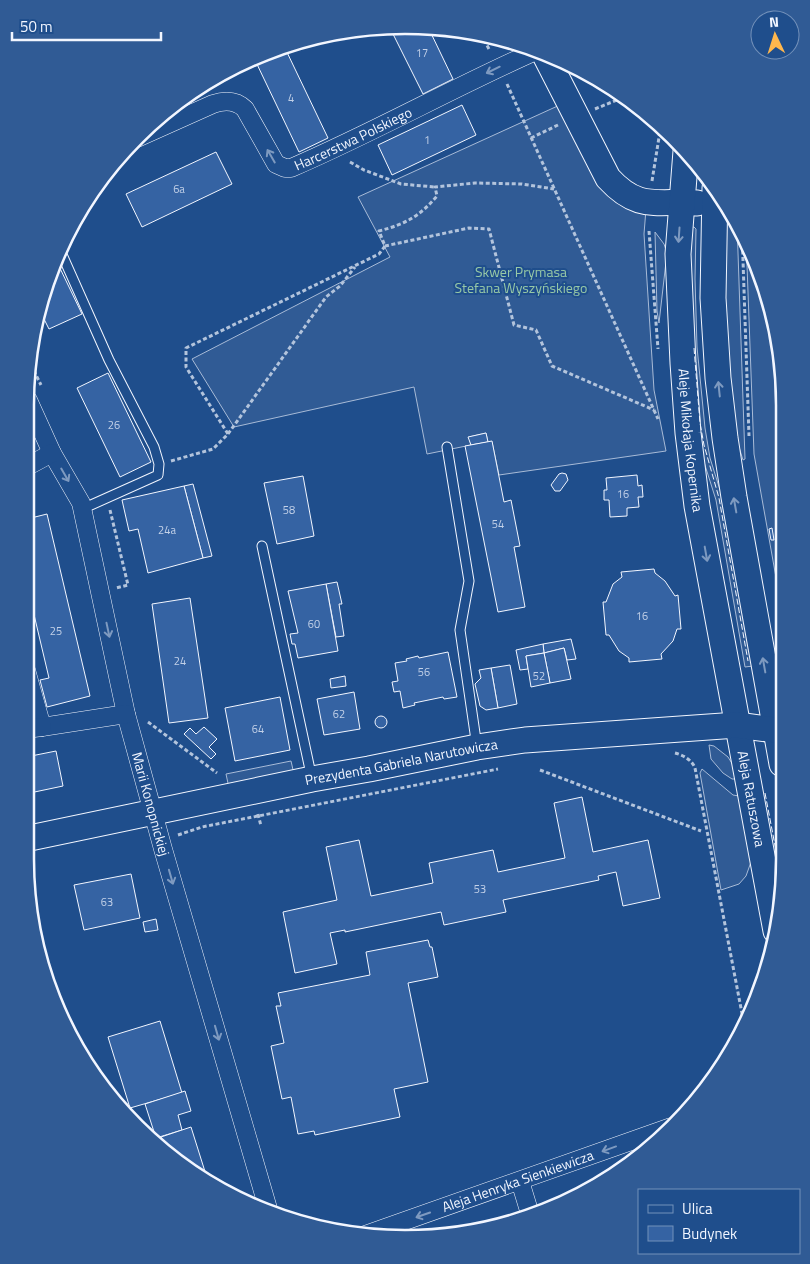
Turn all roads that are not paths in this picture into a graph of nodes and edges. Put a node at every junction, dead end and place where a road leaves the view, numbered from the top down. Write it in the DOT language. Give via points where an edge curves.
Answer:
graph roads {
  1 [pos="528,54"];
  2 [pos="549,63"];
  3 [pos="157,129"];
  4 [pos="685,161"];
  5 [pos="712,196"];
  6 [pos="715,200"];
  7 [pos="682,202"];
  8 [pos="64,259"];
  9 [pos="34,413"];
  10 [pos="447,447"];
  11 [pos="52,453"];
  12 [pos="34,463"];
  13 [pos="82,508"];
  14 [pos="262,546"];
  15 [pos="133,715"];
  16 [pos="776,715"];
  17 [pos="738,725"];
  18 [pos="34,728"];
  19 [pos="776,731"];
  20 [pos="477,747"];
  21 [pos="312,779"];
  22 [pos="154,813"];
  23 [pos="34,837"];
  24 [pos="772,911"];
  25 [pos="658,1130"];
  26 [pos="520,1180"];
  27 [pos="266,1203"];
  28 [pos="529,1209"];
  29 [pos="382,1229"];
  1 -- 3 [label="street, Harcerstwa Polskiego, one-way" via="291,168 280,167 273,161 245,109 238,103 226,101 205,107"];
  2 -- 7 [label="street" via="608,178 618,190 640,202"];
  4 -- 7 [label="street, Aleje Mikołaja Kopernika"];
  5 -- 7 [label="street"];
  16 -- 6 [label="street, one-way" via="725,438 713,298"];
  7 -- 17 [label="street, Aleje Mikołaja Kopernika, one-way" via="678,254 689,440 697,506"];
  8 -- 13 [label="lane" via="109,360 154,447 159,464 158,475"];
  9 -- 11 [label="street, Marii Konopnickiej"];
  10 -- 20 [label="lane" via="469,581 460,630"];
  11 -- 12 [label="street"];
  11 -- 13 [label="street, Marii Konopnickiej, one-way"];
  13 -- 15 [label="street, Marii Konopnickiej, one-way"];
  14 -- 21 [label="lane"];
  15 -- 18 [label="street"];
  15 -- 22 [label="street, Marii Konopnickiej"];
  17 -- 19 [label="street, Prezydenta Gabriela Narutowicza"];
  17 -- 20 [label="street, Prezydenta Gabriela Narutowicza" via="525,740"];
  17 -- 24 [label="street, Aleja Ratuszowa"];
  20 -- 21 [label="street, Prezydenta Gabriela Narutowicza"];
  21 -- 22 [label="street, Prezydenta Gabriela Narutowicza"];
  22 -- 23 [label="street, Prezydenta Gabriela Narutowicza"];
  22 -- 27 [label="street, Marii Konopnickiej, one-way"];
  25 -- 26 [label="street, Aleja Henryka Sienkiewicza, one-way"];
  26 -- 28 [label="street"];
  26 -- 29 [label="street, Aleja Henryka Sienkiewicza, one-way"];
}
